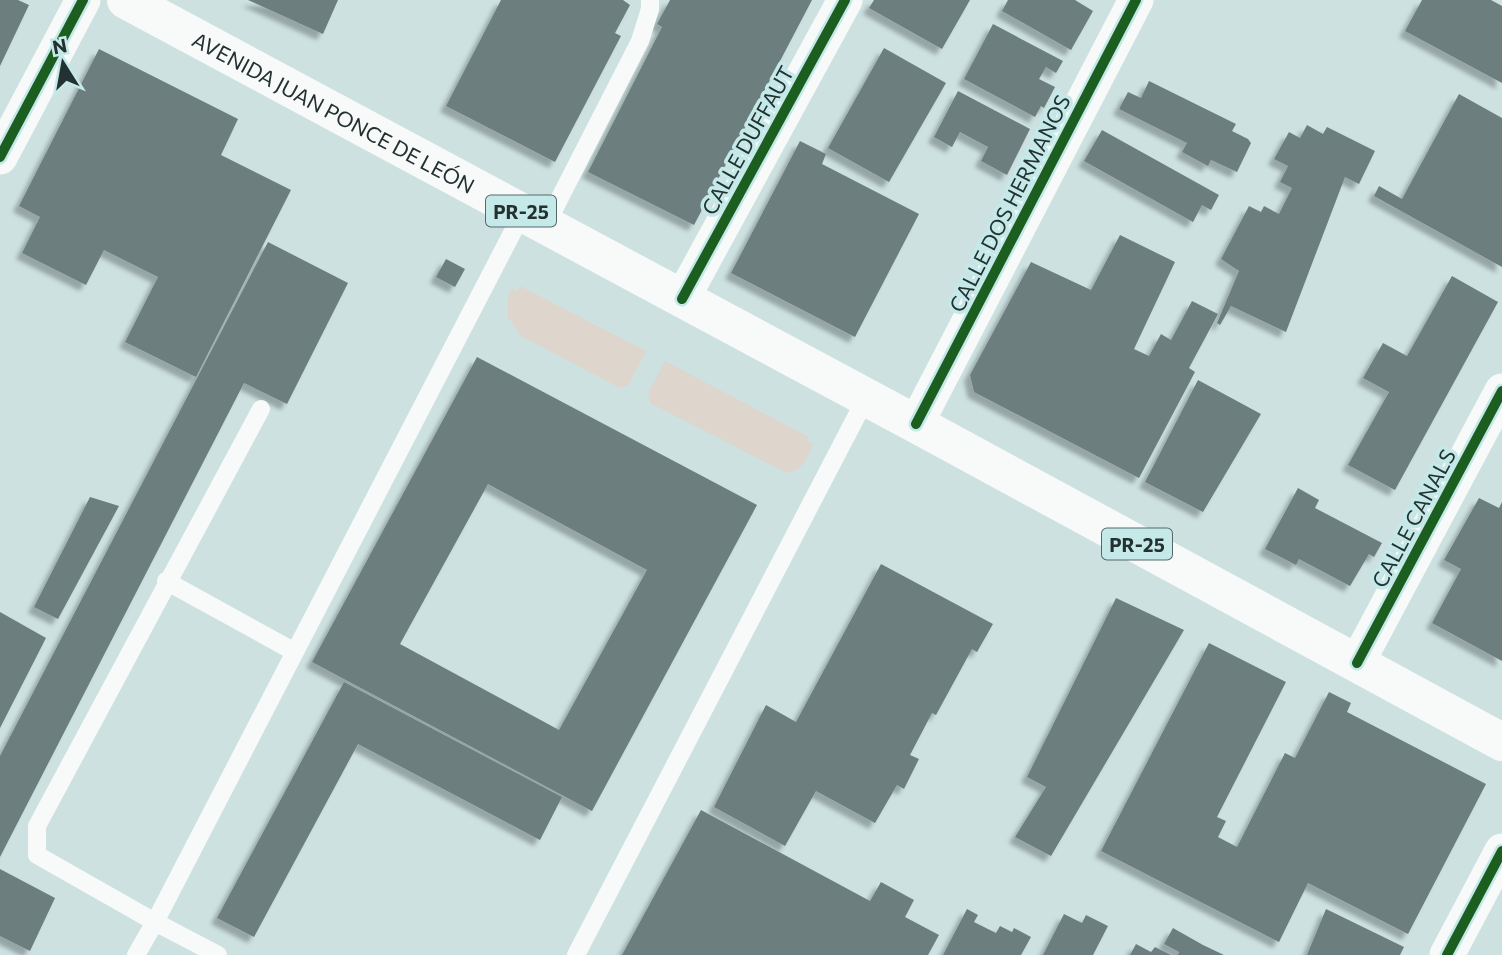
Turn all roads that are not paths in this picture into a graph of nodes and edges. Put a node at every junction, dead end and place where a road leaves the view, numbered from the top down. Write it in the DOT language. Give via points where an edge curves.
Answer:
graph roads {
  1 [pos="83,0"];
  2 [pos="126,0"];
  3 [pos="650,0"];
  4 [pos="845,0"];
  5 [pos="1136,0"];
  6 [pos="0,157"];
  7 [pos="535,218"];
  8 [pos="682,299"];
  9 [pos="1502,391"];
  10 [pos="866,398"];
  11 [pos="261,409"];
  12 [pos="916,424"];
  13 [pos="166,581"];
  14 [pos="295,652"];
  15 [pos="1357,663"];
  16 [pos="1502,742"];
  17 [pos="1502,851"];
  18 [pos="155,922"];
  19 [pos="136,955"];
  20 [pos="218,955"];
  21 [pos="576,955"];
  22 [pos="1447,955"];
  1 -- 6 [label="street"];
  2 -- 7 [label="main road, AVENIDA JUAN PONCE DE LEÓN / PR-25"];
  3 -- 7 [label="lane" via="640,41"];
  4 -- 8 [label="street, CALLE DUFFAUT"];
  5 -- 12 [label="street, CALLE DOS HERMANOS"];
  7 -- 8 [label="main road, AVENIDA JUAN PONCE DE LEÓN / PR-25"];
  7 -- 14 [label="lane"];
  8 -- 10 [label="main road, AVENIDA JUAN PONCE DE LEÓN / PR-25"];
  9 -- 15 [label="street, CALLE CANALS"];
  10 -- 12 [label="main road, AVENIDA JUAN PONCE DE LEÓN / PR-25"];
  10 -- 21 [label="lane"];
  11 -- 13 [label="lane"];
  12 -- 15 [label="main road, AVENIDA JUAN PONCE DE LEÓN / PR-25"];
  13 -- 14 [label="lane"];
  13 -- 18 [label="lane" via="37,826 37,855"];
  14 -- 18 [label="lane"];
  15 -- 16 [label="main road, AVENIDA JUAN PONCE DE LEÓN / PR-25"];
  17 -- 22 [label="street"];
  18 -- 19 [label="lane"];
  18 -- 20 [label="lane"];
}
